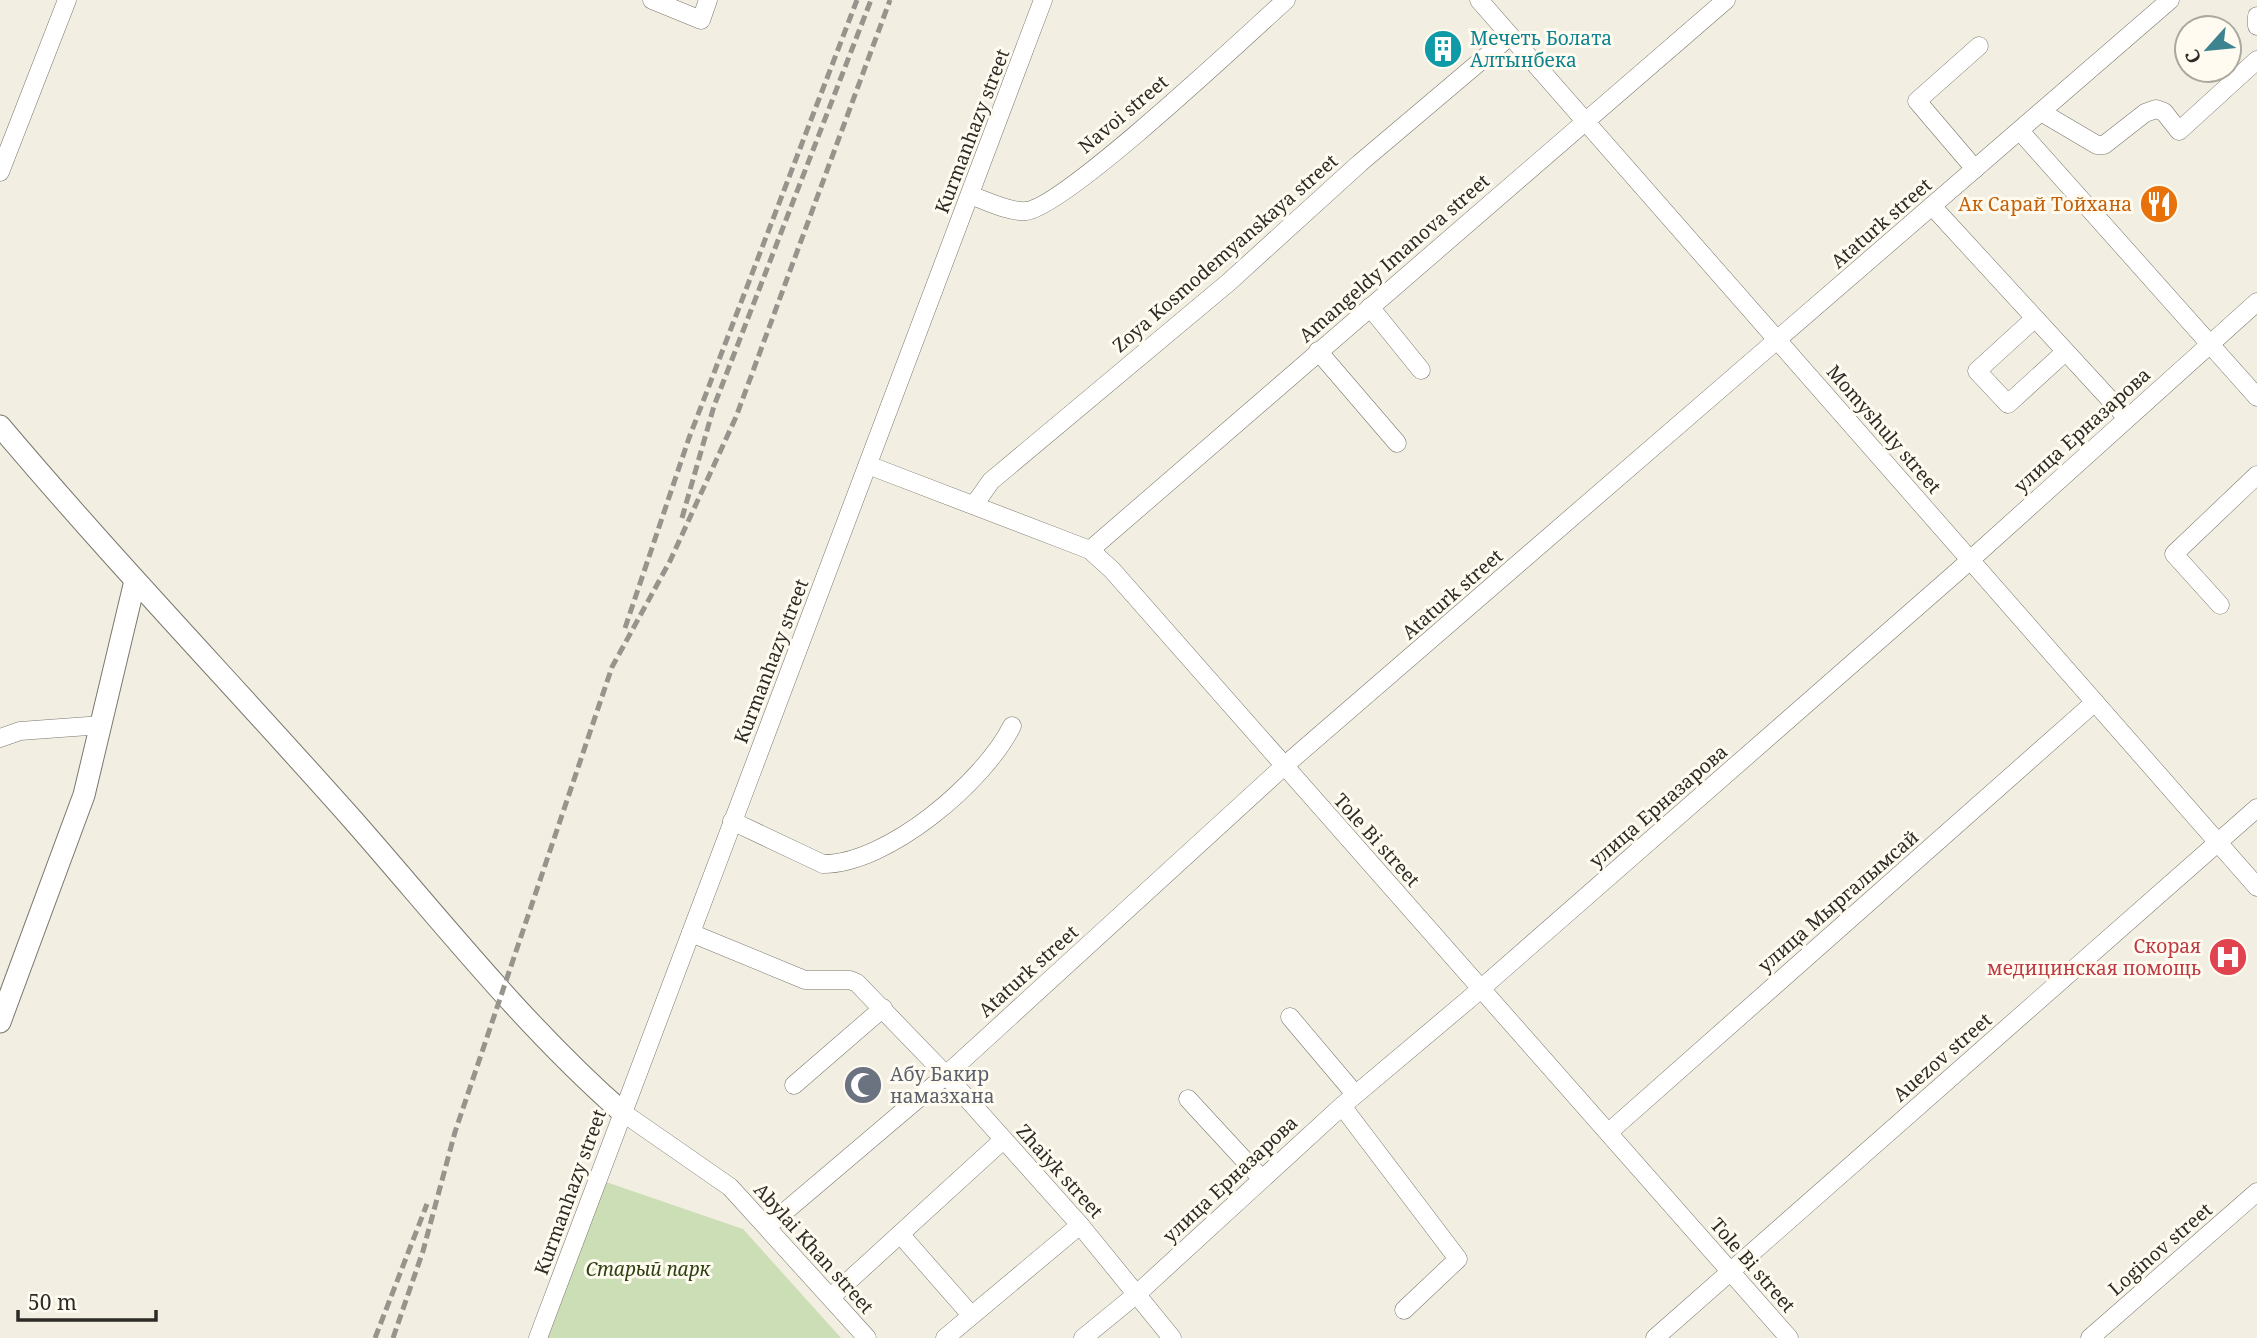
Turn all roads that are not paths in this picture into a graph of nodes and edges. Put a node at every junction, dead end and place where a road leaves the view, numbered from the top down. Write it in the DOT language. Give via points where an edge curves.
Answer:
graph roads {
  1 [pos="67,0"];
  2 [pos="652,0"];
  3 [pos="708,0"];
  4 [pos="1043,0"];
  5 [pos="1286,0"];
  6 [pos="1479,0"];
  7 [pos="1727,0"];
  8 [pos="2170,0"];
  9 [pos="2257,16"];
  10 [pos="2257,26"];
  11 [pos="1509,37"];
  12 [pos="1979,46"];
  13 [pos="2257,60"];
  14 [pos="2040,112"];
  15 [pos="1586,118"];
  16 [pos="2020,131"];
  17 [pos="1975,169"];
  18 [pos="0,172"];
  19 [pos="970,195"];
  20 [pos="1932,206"];
  21 [pos="2257,302"];
  22 [pos="1370,307"];
  23 [pos="2034,319"];
  24 [pos="1779,339"];
  25 [pos="2209,344"];
  26 [pos="1318,351"];
  27 [pos="2065,352"];
  28 [pos="1422,370"];
  29 [pos="2257,397"];
  30 [pos="2126,417"];
  31 [pos="0,426"];
  32 [pos="1397,443"];
  33 [pos="869,465"];
  34 [pos="2257,475"];
  35 [pos="974,505"];
  36 [pos="1090,550"];
  37 [pos="1970,560"];
  38 [pos="135,581"];
  39 [pos="2220,605"];
  40 [pos="2095,702"];
  41 [pos="102,724"];
  42 [pos="1012,726"];
  43 [pos="0,738"];
  44 [pos="1283,767"];
  45 [pos="2257,808"];
  46 [pos="732,821"];
  47 [pos="2217,841"];
  48 [pos="2257,887"];
  49 [pos="691,933"];
  50 [pos="1482,988"];
  51 [pos="883,1008"];
  52 [pos="1290,1017"];
  53 [pos="0,1022"];
  54 [pos="946,1075"];
  55 [pos="794,1085"];
  56 [pos="1188,1099"];
  57 [pos="1348,1100"];
  58 [pos="622,1112"];
  59 [pos="1609,1132"];
  60 [pos="1003,1140"];
  61 [pos="1261,1177"];
  62 [pos="2257,1192"];
  63 [pos="1080,1225"];
  64 [pos="768,1226"];
  65 [pos="900,1234"];
  66 [pos="1730,1272"];
  67 [pos="1138,1293"];
  68 [pos="831,1297"];
  69 [pos="1404,1310"];
  70 [pos="971,1315"];
  71 [pos="538,1338"];
  72 [pos="867,1338"];
  73 [pos="945,1338"];
  74 [pos="1083,1338"];
  75 [pos="1172,1338"];
  76 [pos="1654,1338"];
  77 [pos="1789,1338"];
  78 [pos="2090,1338"];
  1 -- 18 [label="street"];
  2 -- 3 [label="street" via="701,20"];
  4 -- 19 [label="street, Kurmanhazy street"];
  5 -- 19 [label="street, Navoi street" via="1054,199 1021,211"];
  6 -- 11 [label="street, Momyshuly street"];
  7 -- 15 [label="street, Amangeldy Imanova street"];
  8 -- 14 [label="street, Ataturk street"];
  9 -- 10 [label="street"];
  11 -- 15 [label="street, Momyshuly street"];
  11 -- 35 [label="street, Zoya Kosmodemyanskaya street" via="1229,282 991,481"];
  12 -- 17 [label="street" via="1917,101"];
  13 -- 14 [label="street" via="2179,131 2156,109 2104,145 2097,145"];
  14 -- 16 [label="street, Ataturk street"];
  15 -- 22 [label="street, Amangeldy Imanova street"];
  15 -- 24 [label="street, Momyshuly street"];
  16 -- 17 [label="street, Ataturk street"];
  16 -- 25 [label="street"];
  17 -- 20 [label="street, Ataturk street"];
  19 -- 33 [label="street, Kurmanhazy street"];
  20 -- 23 [label="street"];
  20 -- 24 [label="street, Ataturk street"];
  21 -- 25 [label="street, улица Ерназарова"];
  22 -- 26 [label="street, Amangeldy Imanova street"];
  22 -- 28 [label="street"];
  23 -- 27 [label="street"];
  23 -- 27 [label="street" via="1977,371 2008,404"];
  24 -- 37 [label="street, Momyshuly street"];
  24 -- 44 [label="street, Ataturk street"];
  25 -- 29 [label="street"];
  25 -- 30 [label="street, улица Ерназарова"];
  26 -- 32 [label="street"];
  26 -- 36 [label="street, Amangeldy Imanova street"];
  27 -- 30 [label="street"];
  30 -- 37 [label="street, улица Ерназарова"];
  31 -- 38 [label="street"];
  33 -- 35 [label="street, Tole Bi street"];
  33 -- 46 [label="street, Kurmanhazy street"];
  34 -- 39 [label="street" via="2175,554"];
  35 -- 36 [label="street, Tole Bi street"];
  36 -- 44 [label="street, Tole Bi street" via="1134,594"];
  37 -- 40 [label="street, Momyshuly street"];
  37 -- 50 [label="street, улица Ерназарова"];
  38 -- 41 [label="street"];
  38 -- 58 [label="street" via="503,991"];
  40 -- 47 [label="street, Momyshuly street"];
  40 -- 59 [label="street, улица Мыргалымсай"];
  41 -- 43 [label="street" via="20,731"];
  41 -- 53 [label="street" via="84,795"];
  42 -- 46 [label="street" via="986,765 933,815 899,837 839,864 823,864"];
  44 -- 50 [label="street, Tole Bi street"];
  44 -- 54 [label="street, Ataturk street"];
  45 -- 47 [label="street, Auezov street"];
  46 -- 49 [label="street, Kurmanhazy street"];
  47 -- 48 [label="street, Momyshuly street"];
  47 -- 66 [label="street, Auezov street"];
  49 -- 51 [label="street, Zhaiyk street" via="805,980 858,983"];
  49 -- 58 [label="street, Kurmanhazy street"];
  50 -- 57 [label="street, улица Ерназарова"];
  50 -- 59 [label="street, Tole Bi street"];
  51 -- 54 [label="street, Zhaiyk street"];
  51 -- 55 [label="street"];
  52 -- 57 [label="street"];
  54 -- 60 [label="street, Zhaiyk street"];
  54 -- 64 [label="street, Ataturk street"];
  56 -- 61 [label="street"];
  57 -- 61 [label="street, улица Ерназарова"];
  57 -- 69 [label="street" via="1458,1259"];
  58 -- 64 [label="street, Abylai Khan street" via="730,1186"];
  58 -- 71 [label="street, Kurmanhazy street"];
  59 -- 66 [label="street, Tole Bi street"];
  60 -- 63 [label="street, Zhaiyk street"];
  60 -- 65 [label="street"];
  61 -- 67 [label="street, улица Ерназарова"];
  62 -- 78 [label="street, Loginov street"];
  63 -- 67 [label="street, Zhaiyk street"];
  63 -- 70 [label="street"];
  64 -- 68 [label="street, Abylai Khan street"];
  65 -- 68 [label="street"];
  65 -- 70 [label="street"];
  66 -- 76 [label="street, Auezov street"];
  66 -- 77 [label="street, Tole Bi street"];
  67 -- 74 [label="street, улица Ерназарова"];
  67 -- 75 [label="street, Zhaiyk street"];
  68 -- 72 [label="street, Abylai Khan street"];
  70 -- 73 [label="street"];
}
